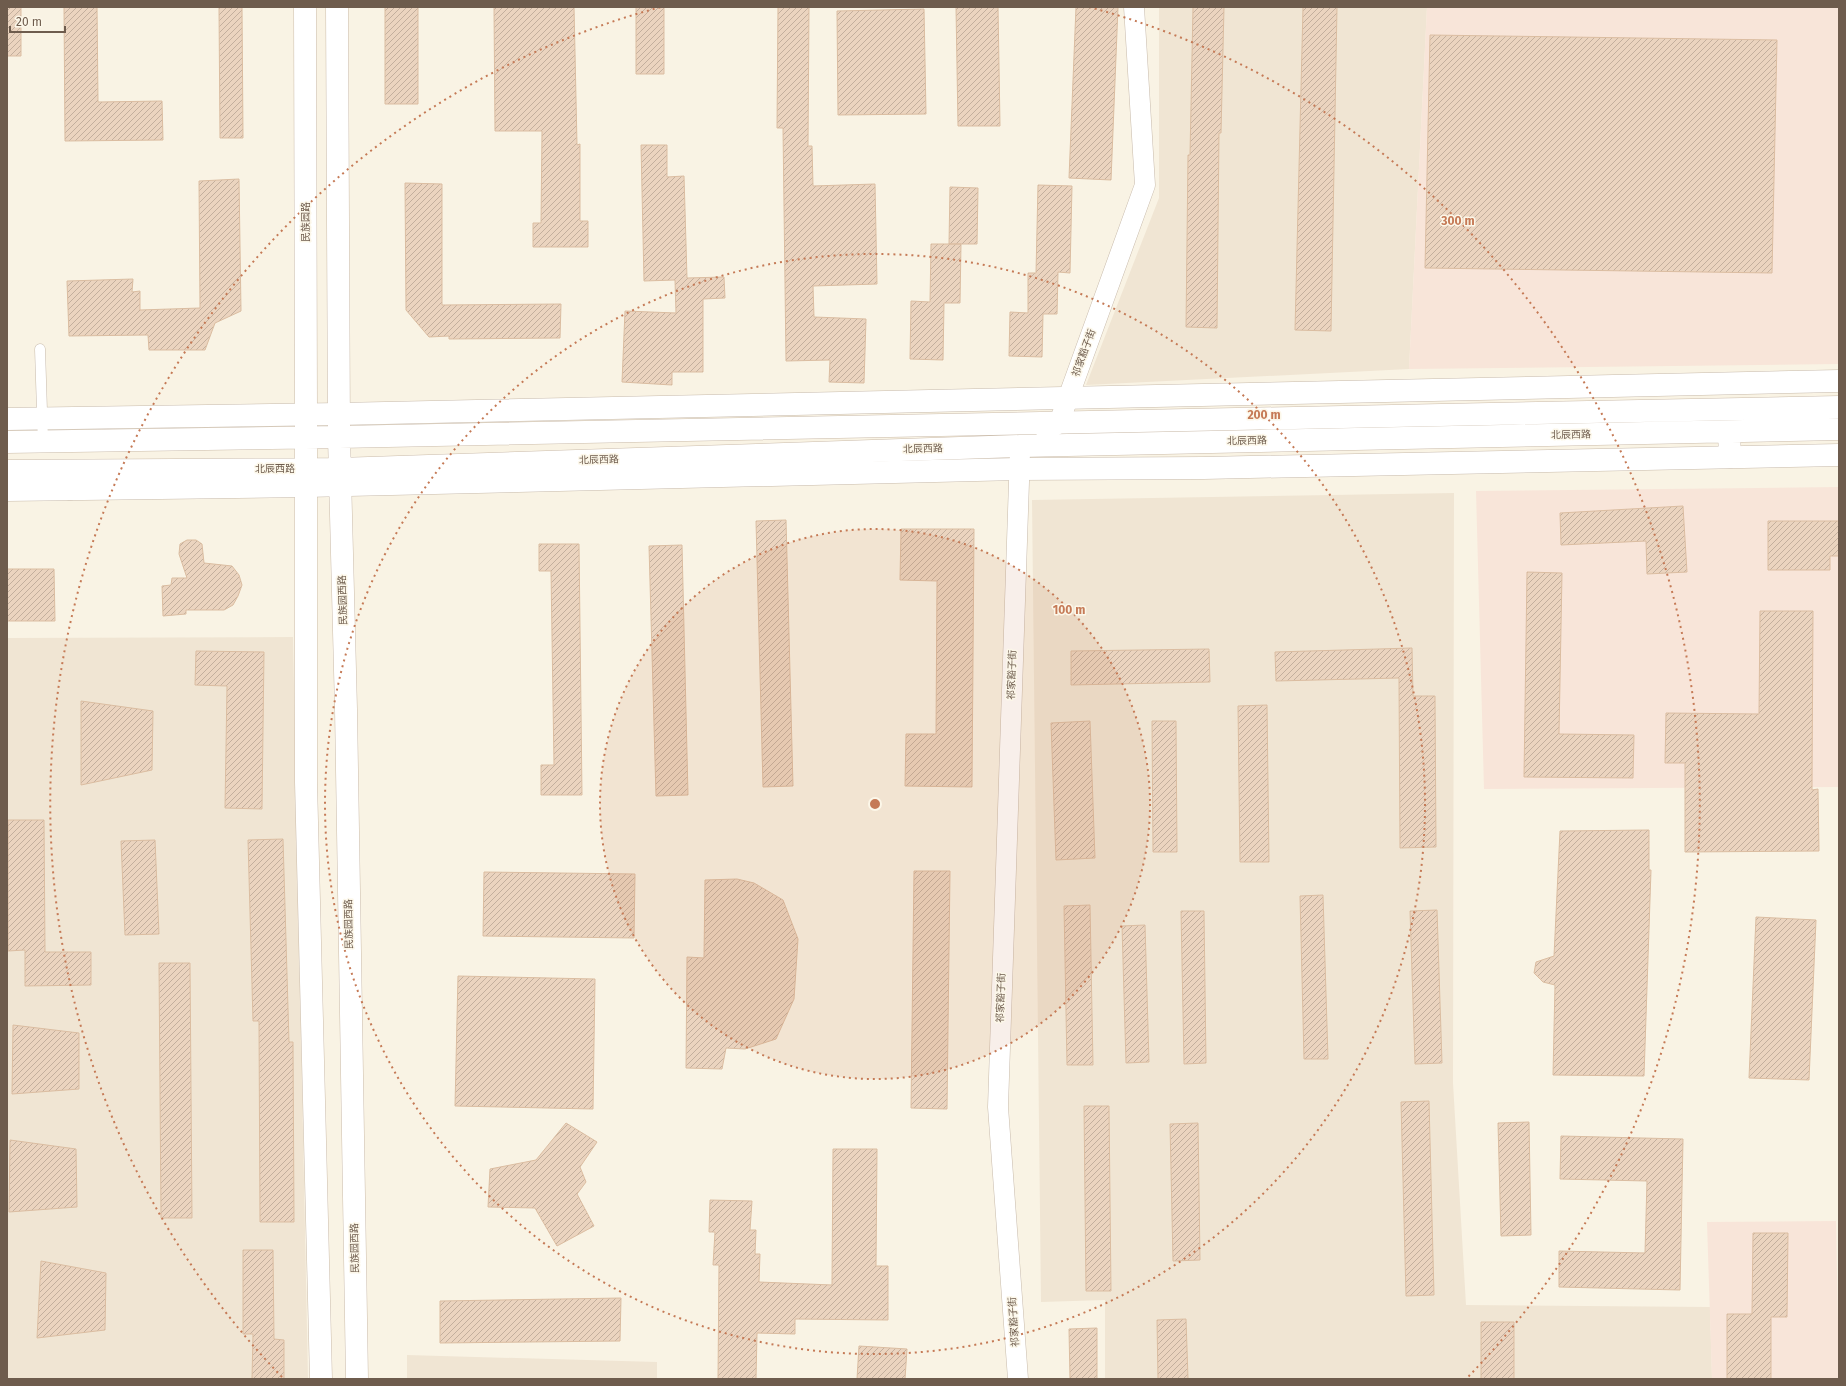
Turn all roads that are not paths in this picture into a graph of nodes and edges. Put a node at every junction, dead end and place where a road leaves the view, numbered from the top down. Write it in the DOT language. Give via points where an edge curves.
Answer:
graph roads {
  1 [pos="305,7"];
  2 [pos="337,7"];
  3 [pos="1134,7"];
  4 [pos="40,349"];
  5 [pos="1839,381"];
  6 [pos="1068,398"];
  7 [pos="1839,407"];
  8 [pos="339,414"];
  9 [pos="306,415"];
  10 [pos="42,418"];
  11 [pos="7,419"];
  12 [pos="1059,423"];
  13 [pos="1839,429"];
  14 [pos="1729,432"];
  15 [pos="339,437"];
  16 [pos="306,438"];
  17 [pos="7,442"];
  18 [pos="43,442"];
  19 [pos="1020,446"];
  20 [pos="1839,455"];
  21 [pos="1730,457"];
  22 [pos="1019,468"];
  23 [pos="8,477"];
  24 [pos="340,477"];
  25 [pos="306,478"];
  26 [pos="321,1379"];
  27 [pos="357,1379"];
  28 [pos="1018,1379"];
  1 -- 9 [label="main road, 民族园路"];
  2 -- 8 [label="main road"];
  3 -- 6 [label="street, 祁家豁子街" via="1146,185"];
  4 -- 10 [label="lane"];
  5 -- 6 [label="main road"];
  6 -- 8 [label="main road"];
  6 -- 12 [label="street, 祁家豁子街"];
  7 -- 12 [label="main road"];
  8 -- 9 [label="main road"];
  8 -- 15 [label="main road"];
  9 -- 10 [label="main road"];
  9 -- 16 [label="main road, 民族园路"];
  10 -- 11 [label="main road"];
  10 -- 18 [label="lane"];
  12 -- 15 [label="main road"];
  12 -- 19 [label="street"];
  13 -- 14 [label="main road, 北辰西路"];
  14 -- 19 [label="main road, 北辰西路"];
  14 -- 21 [label="main road"];
  15 -- 16 [label="main road"];
  15 -- 24 [label="main road, 民族园西路"];
  16 -- 18 [label="main road"];
  16 -- 25 [label="main road, 民族园路"];
  17 -- 18 [label="main road"];
  19 -- 22 [label="street, 祁家豁子街"];
  19 -- 24 [label="main road, 北辰西路"];
  20 -- 21 [label="main road, 北辰西路"];
  21 -- 22 [label="main road, 北辰西路" via="1204,468"];
  22 -- 24 [label="main road, 北辰西路"];
  22 -- 28 [label="street, 祁家豁子街" via="998,1107"];
  23 -- 25 [label="main road, 北辰西路"];
  23 -- 25 [label="main road, 北辰西路" via="70,489"];
  24 -- 25 [label="main road, 北辰西路"];
  24 -- 27 [label="main road, 民族园西路"];
  25 -- 26 [label="main road" via="306,782"];
}
